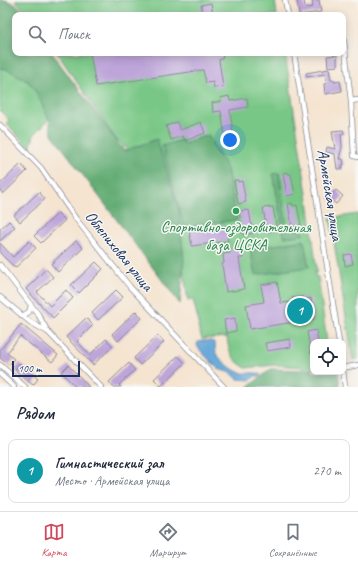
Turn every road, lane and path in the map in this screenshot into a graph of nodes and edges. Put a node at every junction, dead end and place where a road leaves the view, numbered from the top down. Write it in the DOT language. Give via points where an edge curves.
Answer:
graph roads {
  1 [pos="285,0"];
  2 [pos="287,12"];
  3 [pos="294,56"];
  4 [pos="346,56"];
  5 [pos="358,100"];
  6 [pos="351,101"];
  7 [pos="0,125"];
  8 [pos="358,157"];
  9 [pos="0,265"];
  10 [pos="0,297"];
  11 [pos="31,306"];
  12 [pos="22,316"];
  13 [pos="48,332"];
  14 [pos="339,339"];
  15 [pos="0,365"];
  16 [pos="358,365"];
  17 [pos="346,368"];
  18 [pos="0,374"];
  19 [pos="344,375"];
  20 [pos="14,387"];
  21 [pos="25,387"];
  22 [pos="101,387"];
  23 [pos="224,387"];
  24 [pos="345,387"];
  1 -- 2 [label="street"];
  3 -- 14 [label="street, Армейская улица"];
  4 -- 6 [label="street"];
  5 -- 6 [label="street"];
  6 -- 8 [label="street" via="354,156"];
  7 -- 23 [label="street, Облепиховая улица" via="41,168 76,219 133,291"];
  9 -- 11 [label="street"];
  10 -- 12 [label="street"];
  11 -- 12 [label="street" via="29,312"];
  11 -- 13 [label="street"];
  12 -- 13 [label="street"];
  13 -- 22 [label="street"];
  15 -- 21 [label="street"];
  16 -- 17 [label="street"];
  18 -- 20 [label="street"];
  19 -- 24 [label="street"];
}
